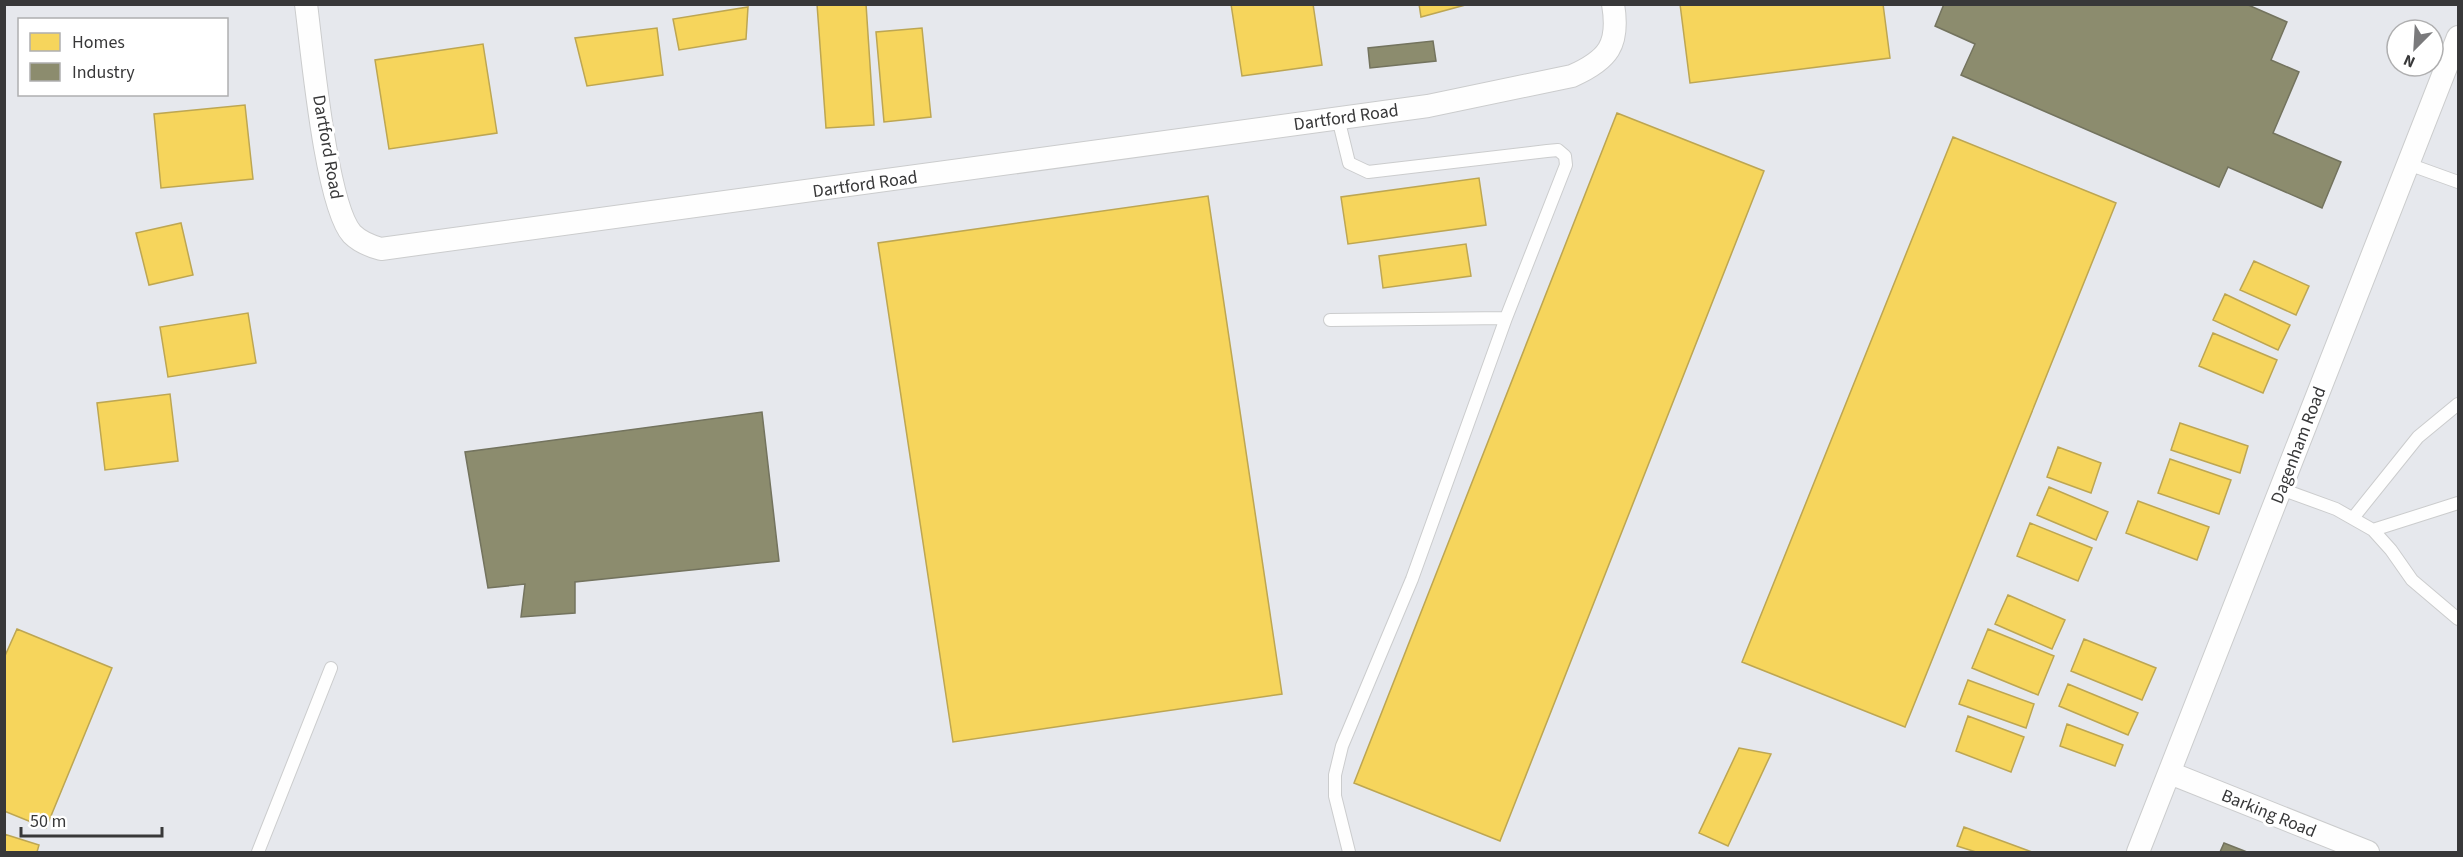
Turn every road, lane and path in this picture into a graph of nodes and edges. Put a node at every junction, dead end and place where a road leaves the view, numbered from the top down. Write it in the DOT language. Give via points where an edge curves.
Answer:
graph roads {
  1 [pos="306,4"];
  2 [pos="1613,4"];
  3 [pos="2458,37"];
  4 [pos="1338,118"];
  5 [pos="2408,164"];
  6 [pos="2458,182"];
  7 [pos="1506,318"];
  8 [pos="1330,320"];
  9 [pos="2458,404"];
  10 [pos="2281,489"];
  11 [pos="2458,503"];
  12 [pos="2353,518"];
  13 [pos="2373,530"];
  14 [pos="2458,619"];
  15 [pos="331,668"];
  16 [pos="2170,773"];
  17 [pos="258,852"];
  18 [pos="1349,852"];
  19 [pos="2138,852"];
  20 [pos="2368,852"];
  1 -- 4 [label="street, Dartford Road" via="329,168 339,206 351,233 367,245 381,249"];
  2 -- 4 [label="street, Dartford Road" via="1613,41 1594,67 1572,76 1428,106"];
  3 -- 5 [label="street, Dagenham Road"];
  4 -- 7 [label="lane" via="1349,163 1368,172 1558,150 1565,156 1566,165"];
  5 -- 6 [label="lane"];
  5 -- 10 [label="street, Dagenham Road"];
  7 -- 8 [label="lane"];
  7 -- 18 [label="lane" via="1412,579 1342,746 1335,774 1335,796"];
  9 -- 12 [label="lane" via="2418,437"];
  10 -- 12 [label="lane"];
  10 -- 16 [label="street, Dagenham Road"];
  11 -- 13 [label="lane"];
  12 -- 13 [label="lane"];
  13 -- 14 [label="lane" via="2412,580"];
  15 -- 17 [label="lane"];
  16 -- 19 [label="street, Dagenham Road"];
  16 -- 20 [label="street, Barking Road"];
}
